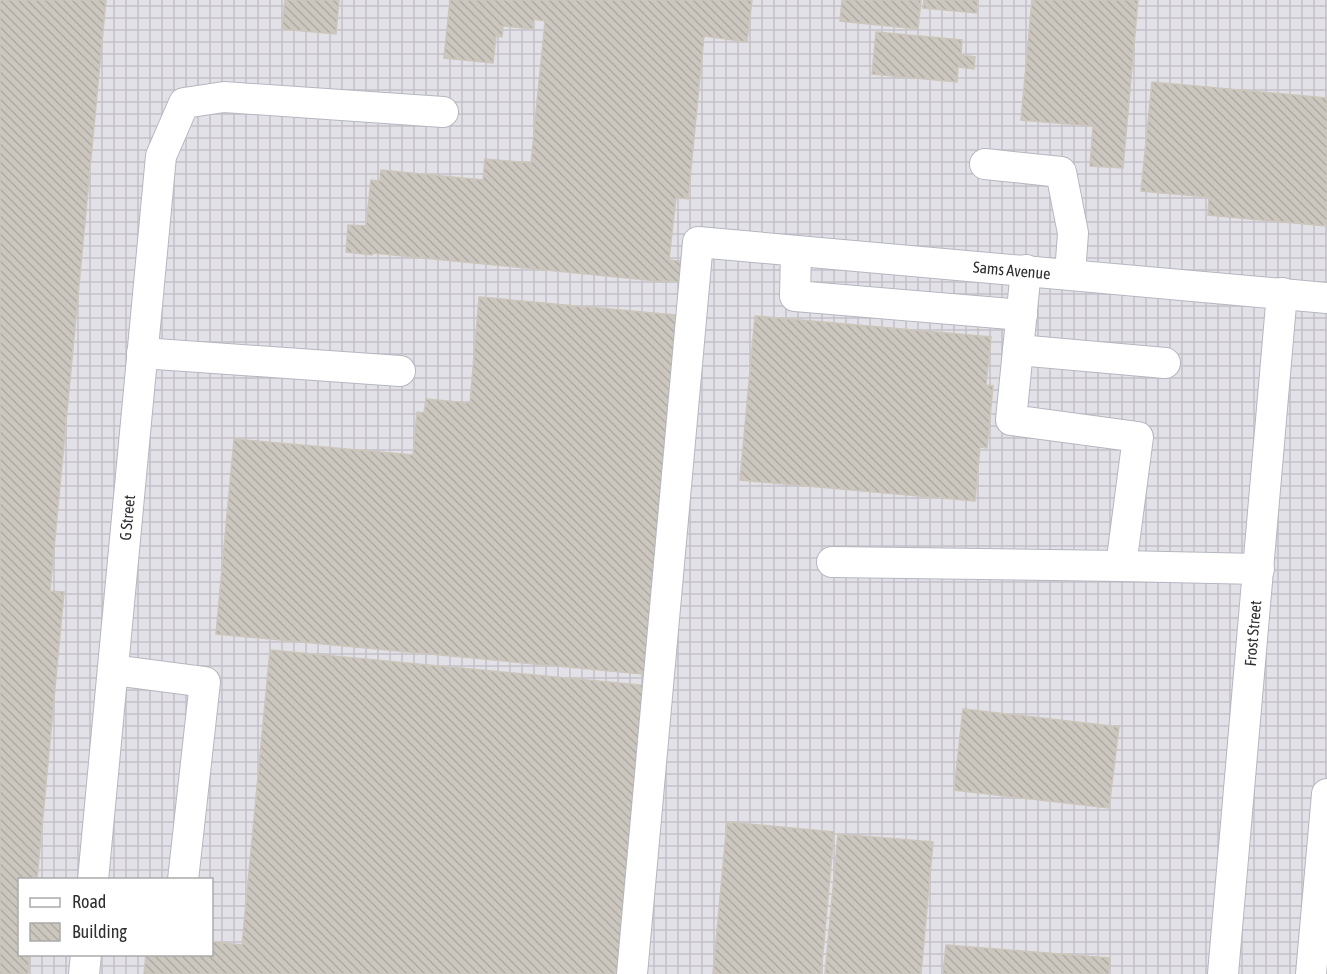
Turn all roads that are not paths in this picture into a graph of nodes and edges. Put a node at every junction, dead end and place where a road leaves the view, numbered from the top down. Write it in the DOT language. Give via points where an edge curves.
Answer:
graph roads {
  1 [pos="443,112"];
  2 [pos="985,164"];
  3 [pos="796,251"];
  4 [pos="1026,270"];
  5 [pos="1070,274"];
  6 [pos="1282,293"];
  7 [pos="1327,298"];
  8 [pos="1022,315"];
  9 [pos="1018,351"];
  10 [pos="142,353"];
  11 [pos="1166,363"];
  12 [pos="400,371"];
  13 [pos="832,562"];
  14 [pos="1120,566"];
  15 [pos="1259,569"];
  16 [pos="113,670"];
  17 [pos="1327,794"];
  18 [pos="93,878"];
  19 [pos="183,878"];
  20 [pos="86,956"];
  21 [pos="84,974"];
  22 [pos="632,974"];
  23 [pos="1223,974"];
  24 [pos="1311,974"];
  1 -- 10 [label="street, G Street" via="224,97 184,103 161,156"];
  2 -- 5 [label="street" via="1061,172 1073,233"];
  3 -- 4 [label="street, Sams Avenue"];
  3 -- 8 [label="street" via="795,296"];
  3 -- 22 [label="street, Sams Avenue" via="698,242"];
  4 -- 5 [label="street, Sams Avenue"];
  4 -- 8 [label="street"];
  5 -- 6 [label="street, Sams Avenue"];
  6 -- 7 [label="street, Sams Avenue"];
  6 -- 15 [label="street, Frost Street"];
  8 -- 9 [label="street"];
  9 -- 11 [label="street"];
  9 -- 14 [label="street" via="1011,420 1138,437"];
  10 -- 12 [label="street"];
  10 -- 16 [label="street, G Street"];
  13 -- 14 [label="street"];
  14 -- 15 [label="street"];
  15 -- 23 [label="street, Frost Street"];
  16 -- 18 [label="street, G Street"];
  16 -- 19 [label="street" via="205,682"];
  17 -- 24 [label="street"];
  20 -- 21 [label="street"];
}
